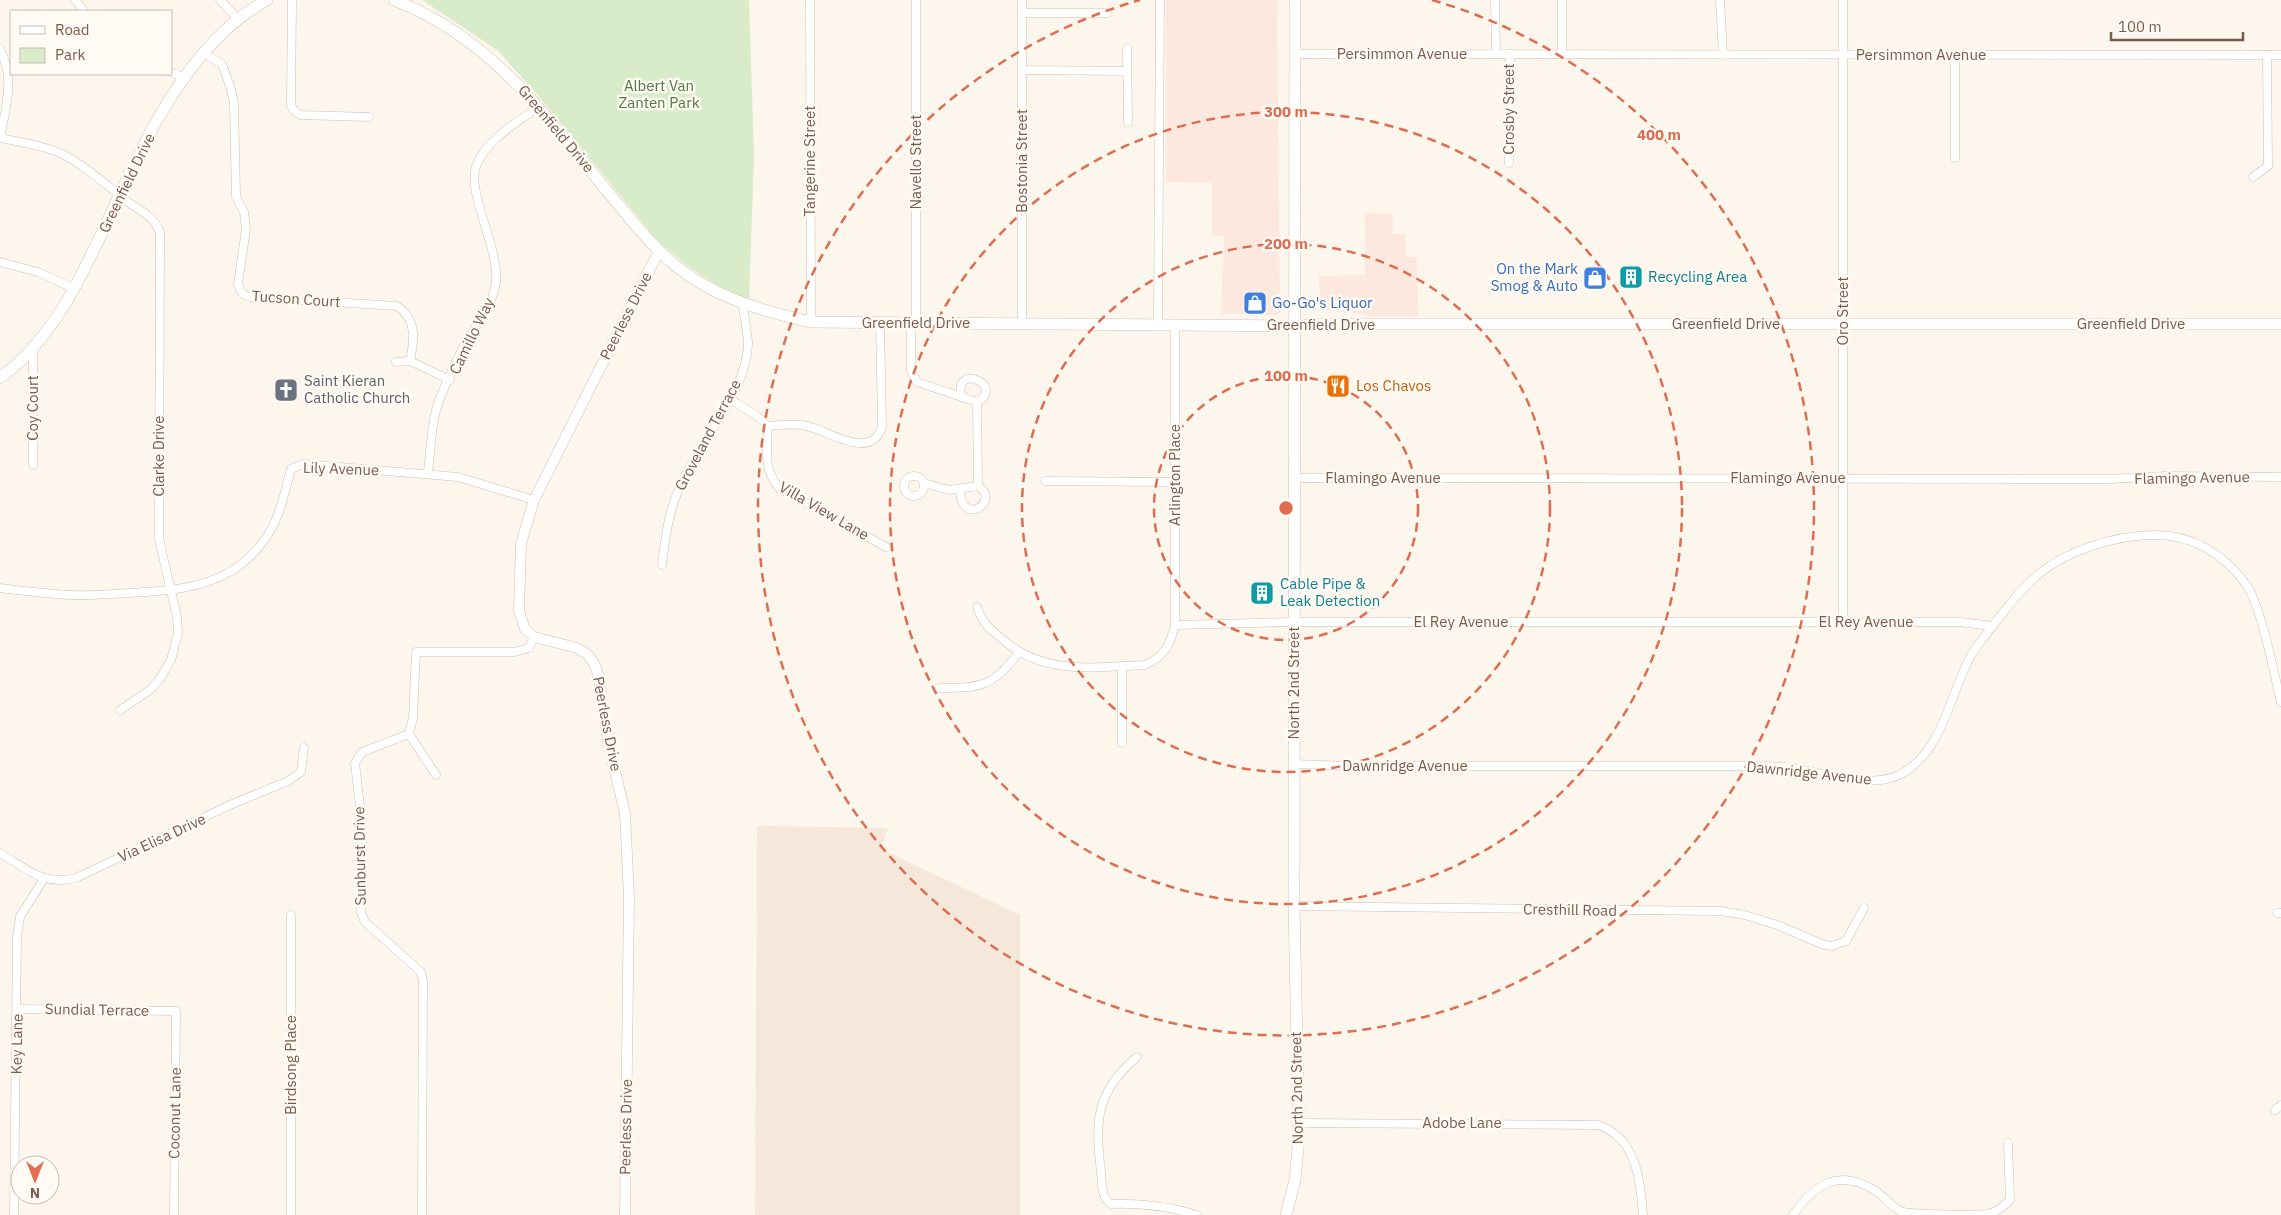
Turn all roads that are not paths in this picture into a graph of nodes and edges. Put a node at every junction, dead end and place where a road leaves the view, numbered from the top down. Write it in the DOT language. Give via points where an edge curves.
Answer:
graph roads {
  1 [pos="75,0"];
  2 [pos="220,0"];
  3 [pos="267,0"];
  4 [pos="292,0"];
  5 [pos="394,0"];
  6 [pos="810,0"];
  7 [pos="916,0"];
  8 [pos="1022,0"];
  9 [pos="1160,0"];
  10 [pos="1295,0"];
  11 [pos="1495,0"];
  12 [pos="1562,0"];
  13 [pos="1720,0"];
  14 [pos="1842,0"];
  15 [pos="83,10"];
  16 [pos="1022,13"];
  17 [pos="1107,13"];
  18 [pos="238,19"];
  19 [pos="1126,48"];
  20 [pos="0,49"];
  21 [pos="202,52"];
  22 [pos="1294,54"];
  23 [pos="1496,54"];
  24 [pos="1510,54"];
  25 [pos="1562,54"];
  26 [pos="1723,55"];
  27 [pos="1842,55"];
  28 [pos="1955,55"];
  29 [pos="2267,55"];
  30 [pos="2281,55"];
  31 [pos="1023,70"];
  32 [pos="1127,71"];
  33 [pos="172,72"];
  34 [pos="182,77"];
  35 [pos="538,107"];
  36 [pos="369,117"];
  37 [pos="1128,122"];
  38 [pos="0,138"];
  39 [pos="1955,158"];
  40 [pos="1509,164"];
  41 [pos="2253,177"];
  42 [pos="119,194"];
  43 [pos="659,251"];
  44 [pos="0,262"];
  45 [pos="75,288"];
  46 [pos="743,304"];
  47 [pos="811,322"];
  48 [pos="1022,322"];
  49 [pos="880,324"];
  50 [pos="913,324"];
  51 [pos="1158,324"];
  52 [pos="1175,324"];
  53 [pos="1842,324"];
  54 [pos="2281,324"];
  55 [pos="1294,326"];
  56 [pos="33,350"];
  57 [pos="410,361"];
  58 [pos="396,362"];
  59 [pos="0,378"];
  60 [pos="450,380"];
  61 [pos="962,397"];
  62 [pos="730,399"];
  63 [pos="977,402"];
  64 [pos="768,426"];
  65 [pos="33,465"];
  66 [pos="428,473"];
  67 [pos="2281,477"];
  68 [pos="1294,478"];
  69 [pos="1842,478"];
  70 [pos="1045,481"];
  71 [pos="1175,482"];
  72 [pos="924,483"];
  73 [pos="978,486"];
  74 [pos="960,489"];
  75 [pos="534,500"];
  76 [pos="886,547"];
  77 [pos="662,565"];
  78 [pos="0,588"];
  79 [pos="171,591"];
  80 [pos="977,607"];
  81 [pos="1294,622"];
  82 [pos="1842,622"];
  83 [pos="1175,625"];
  84 [pos="1993,626"];
  85 [pos="534,638"];
  86 [pos="1018,653"];
  87 [pos="1122,666"];
  88 [pos="940,688"];
  89 [pos="2281,702"];
  90 [pos="120,710"];
  91 [pos="409,734"];
  92 [pos="1122,743"];
  93 [pos="304,748"];
  94 [pos="1294,764"];
  95 [pos="436,775"];
  96 [pos="0,853"];
  97 [pos="43,880"];
  98 [pos="1294,906"];
  99 [pos="1864,908"];
  100 [pos="291,915"];
  101 [pos="18,1009"];
  102 [pos="176,1011"];
  103 [pos="1136,1058"];
  104 [pos="1298,1123"];
  105 [pos="2008,1144"];
  106 [pos="14,1215"];
  107 [pos="174,1215"];
  108 [pos="291,1215"];
  109 [pos="422,1215"];
  110 [pos="625,1215"];
  111 [pos="1197,1215"];
  112 [pos="1286,1215"];
  113 [pos="1642,1215"];
  114 [pos="1793,1215"];
  1 -- 15 [label="street"];
  2 -- 18 [label="street"];
  3 -- 18 [label="main road, Greenfield Drive"];
  4 -- 36 [label="street" via="291,105 294,111 308,116"];
  5 -- 35 [label="main road, Greenfield Drive" via="460,35 514,80"];
  6 -- 47 [label="street, Tangerine Street"];
  7 -- 50 [label="street, Navello Street"];
  8 -- 16 [label="street, Bostonia Street"];
  9 -- 51 [label="street"];
  10 -- 22 [label="main road, North 2nd Street"];
  11 -- 23 [label="street"];
  12 -- 25 [label="street"];
  13 -- 26 [label="street"];
  14 -- 27 [label="street, Oro Street"];
  16 -- 17 [label="street"];
  16 -- 31 [label="street, Bostonia Street"];
  18 -- 21 [label="main road, Greenfield Drive"];
  19 -- 32 [label="street"];
  20 -- 38 [label="street" via="9,82"];
  21 -- 34 [label="main road, Greenfield Drive"];
  21 -- 57 [label="street, Tucson Court" via="222,64 234,104 236,197 244,212 246,229 239,290 250,297 397,306 415,335"];
  22 -- 23 [label="street, Persimmon Avenue"];
  22 -- 55 [label="main road, North 2nd Street"];
  23 -- 24 [label="street, Persimmon Avenue"];
  24 -- 25 [label="street, Persimmon Avenue"];
  24 -- 40 [label="street, Crosby Street"];
  25 -- 26 [label="street, Persimmon Avenue"];
  26 -- 27 [label="street, Persimmon Avenue"];
  27 -- 28 [label="street, Persimmon Avenue"];
  27 -- 53 [label="street, Oro Street"];
  28 -- 29 [label="street, Persimmon Avenue"];
  28 -- 39 [label="street"];
  29 -- 30 [label="street, Persimmon Avenue"];
  29 -- 41 [label="street" via="2268,166"];
  31 -- 32 [label="street"];
  31 -- 48 [label="street, Bostonia Street"];
  32 -- 37 [label="street"];
  33 -- 34 [label="street"];
  34 -- 42 [label="main road, Greenfield Drive"];
  35 -- 43 [label="main road, Greenfield Drive"];
  35 -- 60 [label="street, Camillo Way" via="489,146 476,166 474,180 497,266 496,283 491,301 469,337"];
  38 -- 42 [label="street, Clarke Drive" via="58,152 80,164"];
  42 -- 45 [label="main road, Greenfield Drive"];
  42 -- 79 [label="street, Clarke Drive" via="150,216 160,233 159,539"];
  43 -- 46 [label="main road, Greenfield Drive" via="678,268 721,295"];
  43 -- 75 [label="street, Peerless Drive"];
  44 -- 45 [label="street" via="38,272"];
  45 -- 56 [label="main road, Greenfield Drive"];
  46 -- 47 [label="main road, Greenfield Drive"];
  46 -- 62 [label="street, Groveland Terrace" via="748,342 743,369"];
  47 -- 49 [label="main road, Greenfield Drive"];
  48 -- 50 [label="main road, Greenfield Drive"];
  48 -- 51 [label="main road, Greenfield Drive"];
  49 -- 50 [label="main road, Greenfield Drive"];
  49 -- 64 [label="street" via="882,426 875,439 863,443 836,438 806,426"];
  50 -- 61 [label="street, Navello Street" via="912,376 917,382"];
  51 -- 52 [label="main road, Greenfield Drive"];
  52 -- 55 [label="main road, Greenfield Drive"];
  52 -- 71 [label="street, Arlington Place"];
  53 -- 54 [label="main road, Greenfield Drive"];
  53 -- 55 [label="main road, Greenfield Drive"];
  53 -- 69 [label="street, Oro Street"];
  55 -- 68 [label="main road, North 2nd Street"];
  56 -- 59 [label="main road, Greenfield Drive"];
  56 -- 65 [label="street, Coy Court"];
  57 -- 58 [label="street"];
  57 -- 60 [label="street"];
  60 -- 66 [label="street, Camillo Way" via="434,419"];
  61 -- 63 [label="street"];
  61 -- 63 [label="street" via="960,388 964,381 978,380 984,384 985,391"];
  62 -- 64 [label="street"];
  62 -- 77 [label="street, Groveland Terrace" via="678,489 668,521"];
  63 -- 73 [label="street"];
  64 -- 76 [label="street, Villa View Lane" via="766,466 779,488"];
  66 -- 75 [label="street, Lily Avenue" via="458,476"];
  66 -- 79 [label="street, Lily Avenue" via="303,464 291,469 271,531 254,553 216,580"];
  67 -- 69 [label="street, Flamingo Avenue" via="2165,476 2109,480"];
  68 -- 69 [label="street, Flamingo Avenue"];
  68 -- 81 [label="main road, North 2nd Street"];
  69 -- 82 [label="street, Oro Street"];
  70 -- 71 [label="street"];
  71 -- 83 [label="street, Arlington Place"];
  72 -- 74 [label="street" via="950,490"];
  73 -- 74 [label="street"];
  73 -- 74 [label="street" via="986,498 983,505 970,510 960,500"];
  75 -- 85 [label="street, Peerless Drive" via="521,542 519,610 525,629"];
  78 -- 79 [label="street, Lily Avenue" via="74,596"];
  79 -- 90 [label="street, Clarke Drive" via="178,633 171,660 150,690"];
  80 -- 86 [label="street" via="983,623"];
  81 -- 82 [label="street, El Rey Avenue"];
  81 -- 83 [label="street, El Rey Avenue"];
  81 -- 94 [label="main road, North 2nd Street"];
  82 -- 84 [label="street, El Rey Avenue" via="1960,622"];
  83 -- 87 [label="street" via="1170,644 1153,662"];
  84 -- 89 [label="street, Dawnridge Avenue" via="2032,580 2058,560 2135,535 2168,535 2190,540 2222,560 2246,584 2254,602"];
  84 -- 94 [label="street, Dawnridge Avenue" via="1969,659 1931,747 1919,762 1902,774 1878,780 1834,778 1792,768 1754,766"];
  85 -- 91 [label="street" via="529,648 515,652 416,652 413,718"];
  85 -- 110 [label="street, Peerless Drive" via="576,648 594,663 625,813 629,898"];
  86 -- 87 [label="street" via="1053,666"];
  86 -- 88 [label="street" via="993,680 973,688"];
  87 -- 92 [label="street"];
  91 -- 95 [label="street"];
  91 -- 109 [label="street, Sunburst Drive" via="362,752 355,763 362,824 361,913 365,922 421,972 423,982"];
  93 -- 97 [label="street, Via Elisa Drive" via="301,772 288,781 230,805 83,876 60,881"];
  94 -- 98 [label="main road, North 2nd Street"];
  96 -- 97 [label="street"];
  97 -- 101 [label="street, Key Lane" via="20,917 17,936"];
  98 -- 99 [label="street, Cresthill Road" via="1720,911 1780,926 1824,945 1846,941"];
  98 -- 104 [label="main road, North 2nd Street"];
  100 -- 108 [label="street, Birdsong Place"];
  101 -- 102 [label="street, Sundial Terrace"];
  101 -- 106 [label="street, Key Lane"];
  102 -- 107 [label="street, Coconut Lane"];
  103 -- 111 [label="street" via="1122,1069 1106,1090 1098,1119 1096,1134 1104,1196 1111,1204 1143,1203"];
  104 -- 112 [label="main road, North 2nd Street" via="1297,1165"];
  104 -- 113 [label="street, Adobe Lane" via="1586,1123 1604,1127 1627,1144 1635,1164"];
  105 -- 114 [label="street" via="2010,1200 2003,1208 1989,1214 1902,1212 1876,1191 1847,1178 1822,1185 1805,1197"];
}
